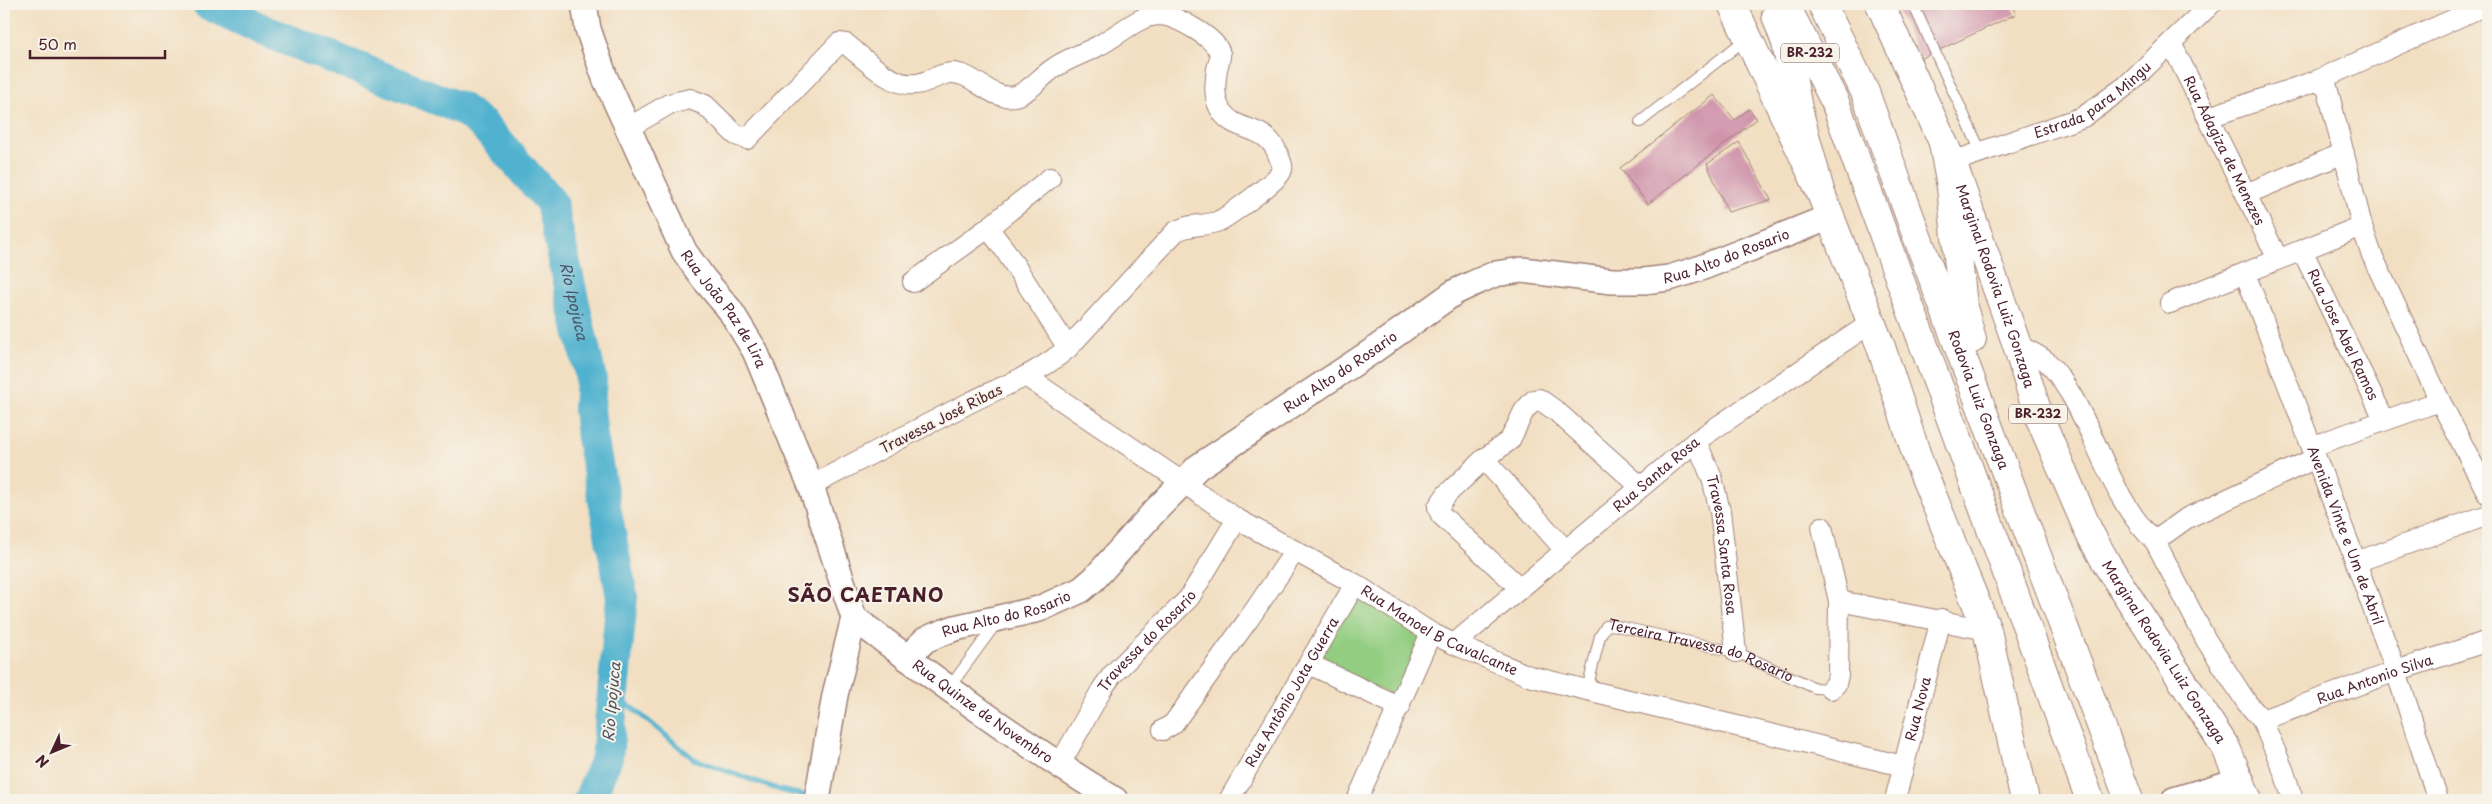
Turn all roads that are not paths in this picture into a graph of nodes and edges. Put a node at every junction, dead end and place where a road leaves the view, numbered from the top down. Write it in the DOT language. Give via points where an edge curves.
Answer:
graph roads {
  1 [pos="584,4"];
  2 [pos="1732,4"];
  3 [pos="1771,4"];
  4 [pos="1785,4"];
  5 [pos="1822,4"];
  6 [pos="1880,4"];
  7 [pos="1913,4"];
  8 [pos="2211,4"];
  9 [pos="2488,4"];
  10 [pos="1749,37"];
  11 [pos="2171,43"];
  12 [pos="2316,82"];
  13 [pos="2210,118"];
  14 [pos="1640,122"];
  15 [pos="628,128"];
  16 [pos="1948,152"];
  17 [pos="1981,152"];
  18 [pos="2344,153"];
  19 [pos="1050,178"];
  20 [pos="1820,191"];
  21 [pos="2246,194"];
  22 [pos="1830,216"];
  23 [pos="2362,226"];
  24 [pos="988,228"];
  25 [pos="2302,250"];
  26 [pos="2278,259"];
  27 [pos="2245,272"];
  28 [pos="913,282"];
  29 [pos="2170,303"];
  30 [pos="1872,323"];
  31 [pos="2017,345"];
  32 [pos="1068,348"];
  33 [pos="1027,377"];
  34 [pos="2440,401"];
  35 [pos="2384,419"];
  36 [pos="1696,441"];
  37 [pos="2315,452"];
  38 [pos="1484,459"];
  39 [pos="1182,483"];
  40 [pos="811,486"];
  41 [pos="1641,488"];
  42 [pos="2488,494"];
  43 [pos="2488,515"];
  44 [pos="1237,519"];
  45 [pos="2024,520"];
  46 [pos="1822,527"];
  47 [pos="2160,549"];
  48 [pos="1565,550"];
  49 [pos="1295,551"];
  50 [pos="2356,562"];
  51 [pos="1355,584"];
  52 [pos="1520,588"];
  53 [pos="1839,601"];
  54 [pos="854,618"];
  55 [pos="1941,619"];
  56 [pos="999,620"];
  57 [pos="1987,630"];
  58 [pos="1431,633"];
  59 [pos="2488,641"];
  60 [pos="1454,644"];
  61 [pos="1736,652"];
  62 [pos="907,658"];
  63 [pos="1309,664"];
  64 [pos="2396,671"];
  65 [pos="948,689"];
  66 [pos="1831,689"];
  67 [pos="1587,690"];
  68 [pos="1400,707"];
  69 [pos="2262,720"];
  70 [pos="1163,730"];
  71 [pos="1059,766"];
  72 [pos="1903,766"];
  73 [pos="819,790"];
  74 [pos="2244,790"];
  75 [pos="1115,800"];
  76 [pos="1229,800"];
  77 [pos="1358,800"];
  78 [pos="1895,800"];
  79 [pos="2025,800"];
  80 [pos="2090,800"];
  81 [pos="2129,800"];
  82 [pos="2174,800"];
  83 [pos="2293,800"];
  84 [pos="2438,800"];
  1 -- 15 [label="street, Rua João Paz de Lira" via="588,28 605,78"];
  2 -- 10 [label="main road, BR-232"];
  3 -- 20 [label="main road" via="1786,43 1798,109"];
  4 -- 80 [label="main road, BR-232" via="1835,102"];
  5 -- 45 [label="main road, Rodovia Luiz Gonzaga / BR-232" via="1865,92"];
  6 -- 16 [label="main road, Marginal Rodovia Luiz Gonzaga / BR-232"];
  7 -- 17 [label="lane"];
  8 -- 11 [label="street, Estrada para Mingu"];
  9 -- 12 [label="street"];
  10 -- 14 [label="lane"];
  10 -- 20 [label="main road, BR-232"];
  11 -- 13 [label="street, Rua Adagiza de Menezes"];
  11 -- 17 [label="street, Estrada para Mingu" via="2126,86 2083,117"];
  12 -- 13 [label="street"];
  12 -- 18 [label="street" via="2326,87"];
  13 -- 21 [label="street, Rua Adagiza de Menezes"];
  15 -- 32 [label="street, Travessa José Ribas" via="669,104 690,99 704,105 742,138 752,135 839,43 846,44 903,84 914,85 951,73 963,75 992,92 1015,96 1052,69 1140,20 1165,15 1190,26 1220,54 1216,74 1218,106 1232,121 1270,140 1276,148 1281,172 1218,221 1192,225 1176,232"];
  15 -- 40 [label="street, Rua João Paz de Lira" via="684,251 745,331"];
  16 -- 17 [label="street, Estrada para Mingu"];
  16 -- 31 [label="main road, Marginal Rodovia Luiz Gonzaga / BR-232"];
  16 -- 45 [label="main road" via="1963,307 2002,430"];
  18 -- 21 [label="street"];
  18 -- 23 [label="street"];
  19 -- 24 [label="street"];
  20 -- 22 [label="main road, BR-232"];
  21 -- 26 [label="street, Rua Adagiza de Menezes"];
  22 -- 30 [label="main road, BR-232"];
  22 -- 39 [label="street, Rua Alto do Rosario" via="1669,278 1612,281 1522,270 1495,274 1455,292 1286,410 1217,453"];
  23 -- 25 [label="street"];
  23 -- 34 [label="street" via="2371,253"];
  24 -- 28 [label="street"];
  24 -- 32 [label="street"];
  25 -- 26 [label="street"];
  25 -- 35 [label="street, Rua Jose Abel Ramos"];
  26 -- 27 [label="street"];
  27 -- 29 [label="street"];
  27 -- 37 [label="street, Avenida Vinte e Um de Abril"];
  30 -- 36 [label="street, Rua Santa Rosa"];
  30 -- 57 [label="main road, BR-232" via="1920,465"];
  31 -- 47 [label="street" via="2046,361 2056,371 2082,413 2132,514"];
  31 -- 74 [label="main road, Marginal Rodovia Luiz Gonzaga / BR-232" via="2038,414 2089,532 2208,718 2226,748"];
  32 -- 33 [label="street, Travessa José Ribas"];
  33 -- 39 [label="street, Rua Manoel B Cavalcante"];
  33 -- 40 [label="street, Travessa José Ribas" via="971,402"];
  34 -- 35 [label="street"];
  34 -- 42 [label="street"];
  35 -- 37 [label="street"];
  36 -- 41 [label="street, Rua Santa Rosa"];
  36 -- 61 [label="street, Travessa Santa Rosa" via="1712,478 1720,511"];
  37 -- 47 [label="street" via="2187,518"];
  37 -- 50 [label="street, Avenida Vinte e Um de Abril"];
  38 -- 41 [label="street" via="1510,440 1528,404 1539,399"];
  38 -- 48 [label="street"];
  38 -- 52 [label="street" via="1438,507 1441,515"];
  39 -- 44 [label="street, Rua Manoel B Cavalcante"];
  39 -- 56 [label="street, Rua Alto do Rosario" via="1081,590 1039,609"];
  40 -- 54 [label="street, Rua João Paz de Lira"];
  41 -- 48 [label="street, Rua Santa Rosa"];
  43 -- 50 [label="street"];
  44 -- 49 [label="street, Rua Manoel B Cavalcante"];
  44 -- 71 [label="street, Travessa do Rosario" via="1188,598 1102,689"];
  45 -- 81 [label="main road, Rodovia Luiz Gonzaga / BR-232"];
  46 -- 53 [label="street"];
  47 -- 69 [label="street" via="2206,640 2247,703"];
  48 -- 52 [label="street, Rua Santa Rosa"];
  49 -- 51 [label="street, Rua Manoel B Cavalcante"];
  49 -- 70 [label="street" via="1173,724"];
  50 -- 64 [label="street, Avenida Vinte e Um de Abril"];
  51 -- 58 [label="street, Rua Manoel B Cavalcante"];
  51 -- 63 [label="street, Rua Antônio Jota Guerra"];
  52 -- 60 [label="street, Rua Santa Rosa"];
  53 -- 55 [label="street"];
  53 -- 66 [label="street" via="1838,675"];
  54 -- 62 [label="street, Rua Quinze de Novembro"];
  54 -- 73 [label="street" via="835,695"];
  55 -- 57 [label="street"];
  55 -- 72 [label="street, Rua Nova"];
  56 -- 62 [label="street, Rua Alto do Rosario" via="936,635 924,640"];
  56 -- 65 [label="lane"];
  57 -- 79 [label="main road, BR-232"];
  58 -- 60 [label="street, Rua Manoel B Cavalcante"];
  58 -- 68 [label="street"];
  59 -- 64 [label="street, Rua Antonio Silva"];
  60 -- 67 [label="street, Rua Manoel B Cavalcante" via="1529,676"];
  61 -- 66 [label="lane, Terceira Travessa do Rosario" via="1815,688"];
  61 -- 67 [label="lane, Terceira Travessa do Rosario" via="1606,626 1600,636"];
  62 -- 65 [label="street, Rua Quinze de Novembro"];
  63 -- 68 [label="street"];
  63 -- 76 [label="street, Rua Antônio Jota Guerra"];
  64 -- 69 [label="street, Rua Antonio Silva"];
  64 -- 84 [label="street, Avenida Vinte e Um de Abril"];
  65 -- 71 [label="street, Rua Quinze de Novembro"];
  67 -- 72 [label="street, Rua Manoel B Cavalcante"];
  68 -- 77 [label="street"];
  69 -- 83 [label="street"];
  71 -- 75 [label="street, Rua Quinze de Novembro"];
  72 -- 78 [label="street, Rua Nova"];
  74 -- 82 [label="street"];
}
